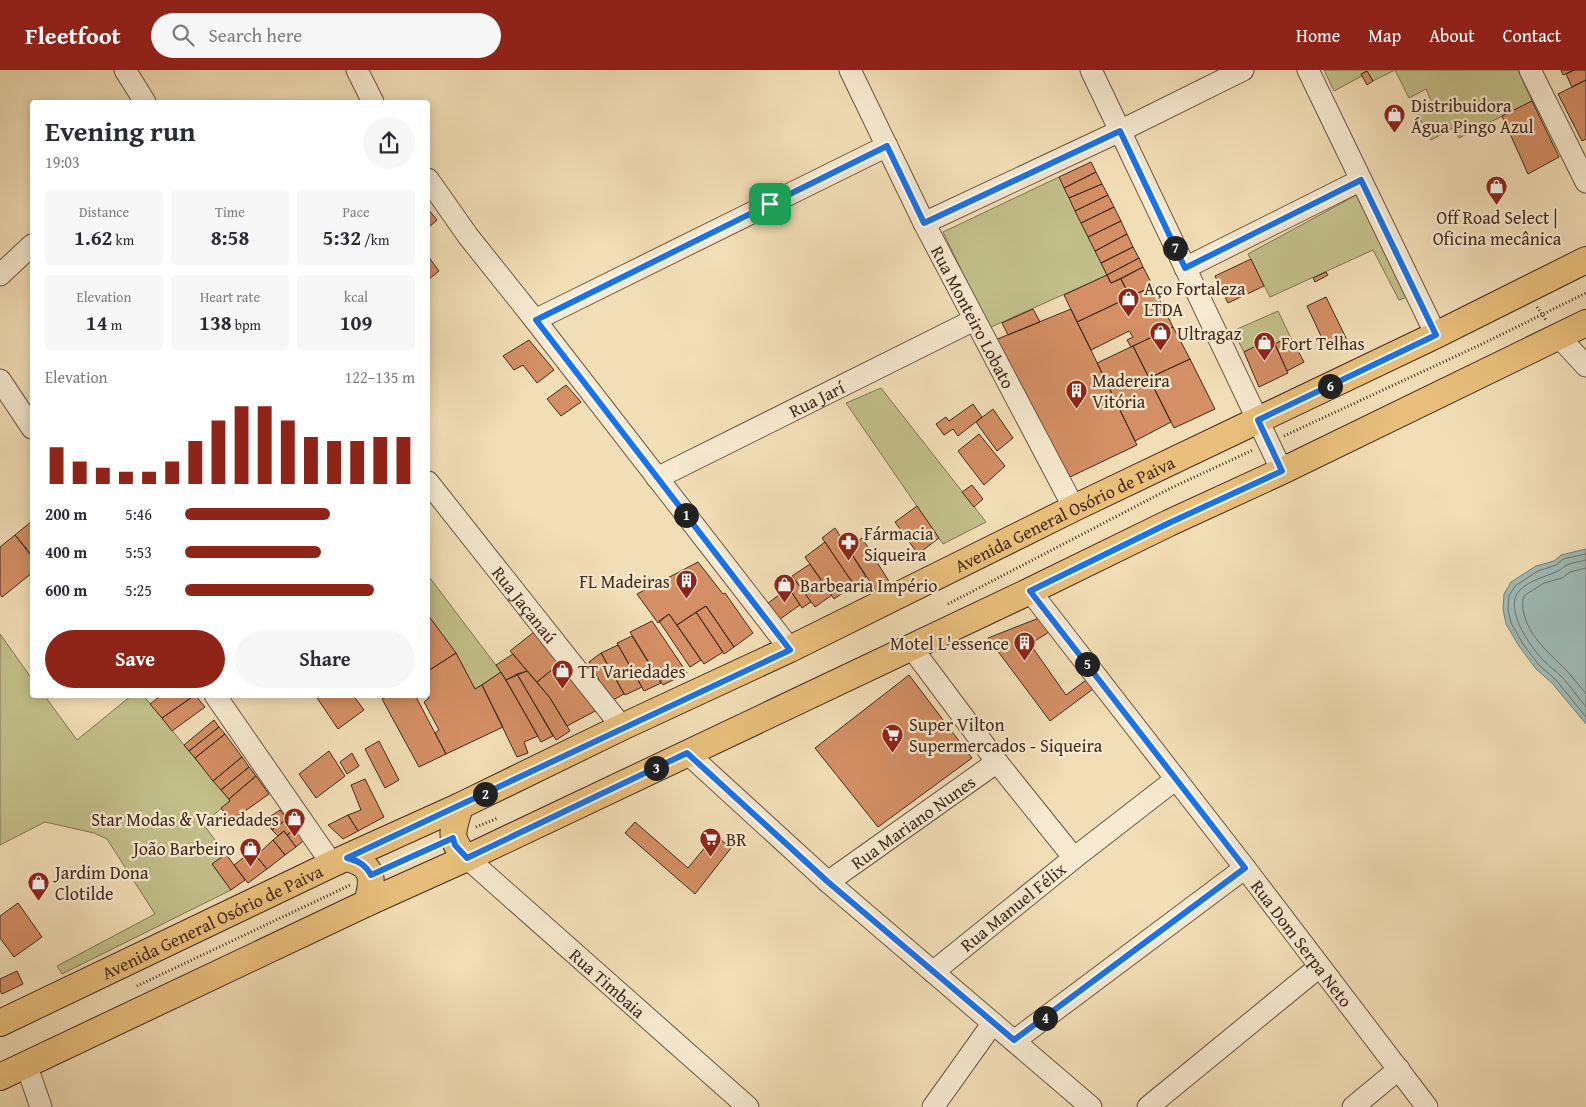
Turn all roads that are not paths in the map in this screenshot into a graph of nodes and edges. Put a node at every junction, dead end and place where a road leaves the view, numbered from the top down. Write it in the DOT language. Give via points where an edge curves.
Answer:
graph roads {
  1 [pos="125,70"];
  2 [pos="357,70"];
  3 [pos="850,70"];
  4 [pos="1091,70"];
  5 [pos="1243,70"];
  6 [pos="1308,70"];
  7 [pos="1530,70"];
  8 [pos="144,100"];
  9 [pos="373,100"];
  10 [pos="1120,131"];
  11 [pos="887,146"];
  12 [pos="1361,180"];
  13 [pos="430,182"];
  14 [pos="1586,182"];
  15 [pos="924,223"];
  16 [pos="30,247"];
  17 [pos="1586,260"];
  18 [pos="1185,268"];
  19 [pos="0,276"];
  20 [pos="536,320"];
  21 [pos="974,320"];
  22 [pos="1586,323"];
  23 [pos="1436,335"];
  24 [pos="1559,337"];
  25 [pos="1586,366"];
  26 [pos="0,380"];
  27 [pos="30,425"];
  28 [pos="1263,432"];
  29 [pos="1282,471"];
  30 [pos="657,478"];
  31 [pos="430,488"];
  32 [pos="1074,508"];
  33 [pos="1030,591"];
  34 [pos="911,647"];
  35 [pos="790,650"];
  36 [pos="217,698"];
  37 [pos="622,727"];
  38 [pos="687,753"];
  39 [pos="997,762"];
  40 [pos="1176,779"];
  41 [pos="460,806"];
  42 [pos="460,848"];
  43 [pos="1074,858"];
  44 [pos="339,861"];
  45 [pos="1245,868"];
  46 [pos="828,882"];
  47 [pos="367,903"];
  48 [pos="1319,966"];
  49 [pos="932,972"];
  50 [pos="0,1023"];
  51 [pos="993,1023"];
  52 [pos="1014,1040"];
  53 [pos="26,1064"];
  54 [pos="1398,1069"];
  55 [pos="0,1077"];
  56 [pos="41,1107"];
  57 [pos="748,1107"];
  58 [pos="933,1107"];
  59 [pos="1091,1107"];
  60 [pos="1148,1107"];
  61 [pos="1354,1107"];
  62 [pos="1427,1107"];
  1 -- 8 [label="street"];
  2 -- 9 [label="street"];
  3 -- 11 [label="street, Rua Monteiro Lobato"];
  4 -- 10 [label="street"];
  5 -- 10 [label="street"];
  6 -- 12 [label="street"];
  7 -- 14 [label="street"];
  10 -- 15 [label="street"];
  10 -- 18 [label="street"];
  11 -- 15 [label="street, Rua Monteiro Lobato"];
  11 -- 20 [label="street"];
  12 -- 18 [label="street"];
  12 -- 23 [label="street"];
  13 -- 20 [label="street" via="468,236"];
  15 -- 21 [label="street, Rua Monteiro Lobato"];
  16 -- 19 [label="street"];
  17 -- 23 [label="main road, Avenida General Osório de Paiva"];
  18 -- 28 [label="street"];
  20 -- 30 [label="street"];
  21 -- 30 [label="street, Rua Jarí"];
  21 -- 32 [label="street, Rua Monteiro Lobato"];
  22 -- 24 [label="main road"];
  23 -- 28 [label="main road, Avenida General Osório de Paiva"];
  24 -- 25 [label="street"];
  24 -- 29 [label="main road"];
  26 -- 27 [label="street"];
  28 -- 29 [label="street"];
  28 -- 32 [label="main road, Avenida General Osório de Paiva"];
  29 -- 33 [label="main road"];
  30 -- 35 [label="street"];
  31 -- 37 [label="street, Rua Jaçanaú"];
  32 -- 35 [label="main road, Avenida General Osório de Paiva"];
  33 -- 34 [label="main road"];
  33 -- 40 [label="street, Rua Dom Serpa Neto"];
  34 -- 38 [label="main road"];
  34 -- 39 [label="street, Rua Manuel Félix"];
  35 -- 37 [label="main road, Avenida General Osório de Paiva"];
  36 -- 44 [label="street"];
  37 -- 41 [label="main road, Avenida General Osório de Paiva"];
  38 -- 42 [label="main road"];
  38 -- 46 [label="street"];
  39 -- 43 [label="street, Rua Manuel Félix"];
  39 -- 46 [label="street, Rua Mariano Nunes"];
  40 -- 43 [label="street"];
  40 -- 45 [label="street, Rua Dom Serpa Neto"];
  41 -- 42 [label="main road"];
  41 -- 44 [label="main road, Avenida General Osório de Paiva"];
  42 -- 47 [label="main road"];
  42 -- 57 [label="street, Rua Timbaia"];
  43 -- 49 [label="street, Rua Manuel Félix"];
  44 -- 47 [label="main road" via="357,860 368,870 371,888"];
  44 -- 50 [label="main road, Avenida General Osório de Paiva"];
  45 -- 48 [label="street, Rua Dom Serpa Neto"];
  45 -- 52 [label="street"];
  46 -- 49 [label="street"];
  47 -- 53 [label="main road"];
  48 -- 54 [label="street, Rua Dom Serpa Neto"];
  48 -- 60 [label="street"];
  49 -- 51 [label="street"];
  51 -- 52 [label="street"];
  51 -- 58 [label="street"];
  52 -- 59 [label="street"];
  53 -- 55 [label="main road"];
  53 -- 56 [label="street"];
  54 -- 61 [label="street"];
  54 -- 62 [label="street, Rua Dom Serpa Neto"];
}
